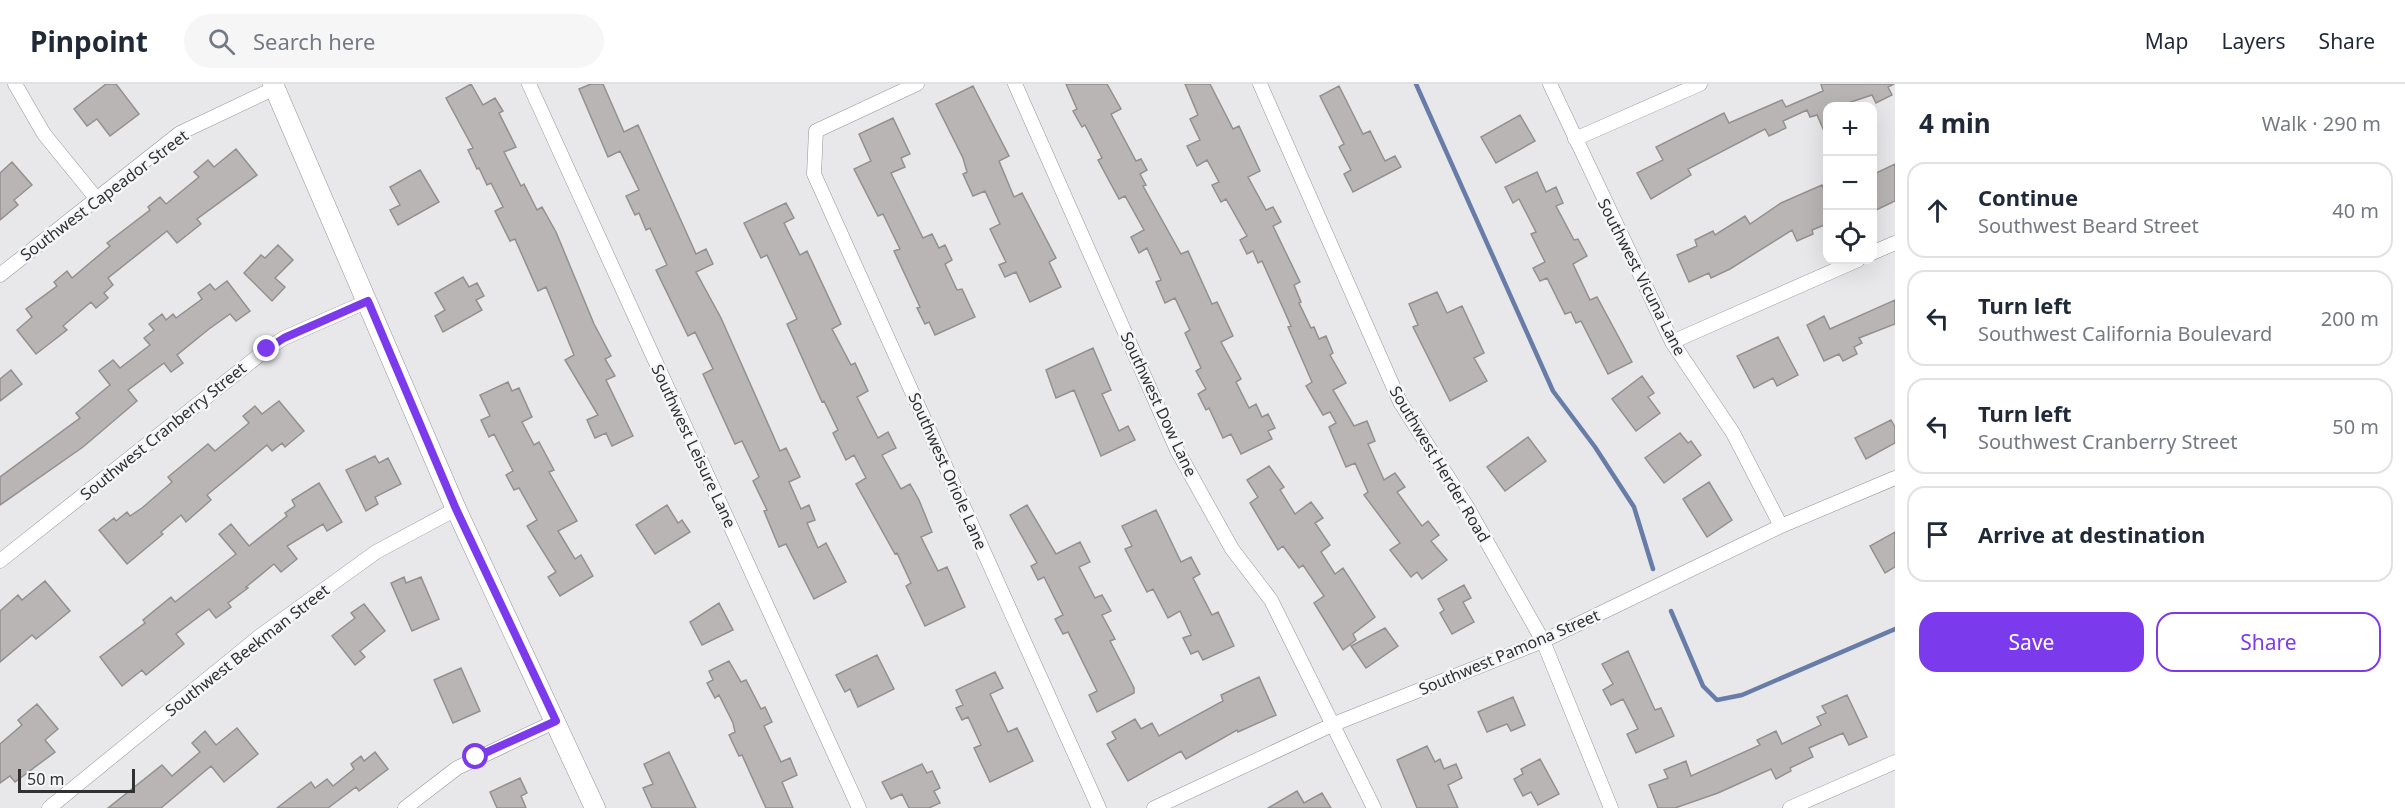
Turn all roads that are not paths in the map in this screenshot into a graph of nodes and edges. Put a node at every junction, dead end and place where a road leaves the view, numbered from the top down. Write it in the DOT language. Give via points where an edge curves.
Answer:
graph roads {
  1 [pos="15,84"];
  2 [pos="529,84"];
  3 [pos="917,84"];
  4 [pos="1015,84"];
  5 [pos="1260,84"];
  6 [pos="1550,84"];
  7 [pos="1700,84"];
  8 [pos="274,86"];
  9 [pos="1575,139"];
  10 [pos="96,198"];
  11 [pos="1895,243"];
  12 [pos="1877,251"];
  13 [pos="1849,264"];
  14 [pos="0,275"];
  15 [pos="368,301"];
  16 [pos="1672,342"];
  17 [pos="1895,478"];
  18 [pos="456,509"];
  19 [pos="1781,526"];
  20 [pos="0,561"];
  21 [pos="1543,641"];
  22 [pos="556,721"];
  23 [pos="1334,724"];
  24 [pos="1895,762"];
  25 [pos="49,808"];
  26 [pos="405,808"];
  27 [pos="595,808"];
  28 [pos="859,808"];
  29 [pos="1100,808"];
  30 [pos="1154,808"];
  31 [pos="1374,808"];
  32 [pos="1611,808"];
  33 [pos="1790,808"];
  1 -- 10 [label="street" via="44,134"];
  2 -- 28 [label="street, Southwest Leisure Lane"];
  3 -- 29 [label="street, Southwest Oriole Lane" via="816,131 814,174"];
  4 -- 23 [label="street, Southwest Dow Lane" via="1177,450 1232,549 1270,600"];
  5 -- 21 [label="street, Southwest Herder Road" via="1400,402 1466,505"];
  6 -- 9 [label="street, Southwest Vicuna Lane"];
  7 -- 9 [label="street"];
  8 -- 10 [label="street, Southwest Capeador Street" via="180,133"];
  8 -- 15 [label="street"];
  9 -- 16 [label="street, Southwest Vicuna Lane"];
  10 -- 14 [label="street, Southwest Capeador Street"];
  11 -- 12 [label="street"];
  13 -- 16 [label="street"];
  15 -- 18 [label="street"];
  15 -- 20 [label="street, Southwest Cranberry Street" via="267,349"];
  16 -- 19 [label="street, Southwest Vicuna Lane" via="1733,433"];
  17 -- 19 [label="street, Southwest Pamona Street"];
  18 -- 22 [label="street"];
  18 -- 25 [label="street, Southwest Beekman Street" via="376,552 260,636"];
  19 -- 21 [label="street, Southwest Pamona Street"];
  21 -- 23 [label="street, Southwest Pamona Street"];
  21 -- 32 [label="street, Southwest Herder Road"];
  22 -- 26 [label="street" via="457,768"];
  22 -- 27 [label="street"];
  23 -- 30 [label="street, Southwest Pamona Street"];
  23 -- 31 [label="street, Southwest Dow Lane"];
  24 -- 33 [label="street"];
}
